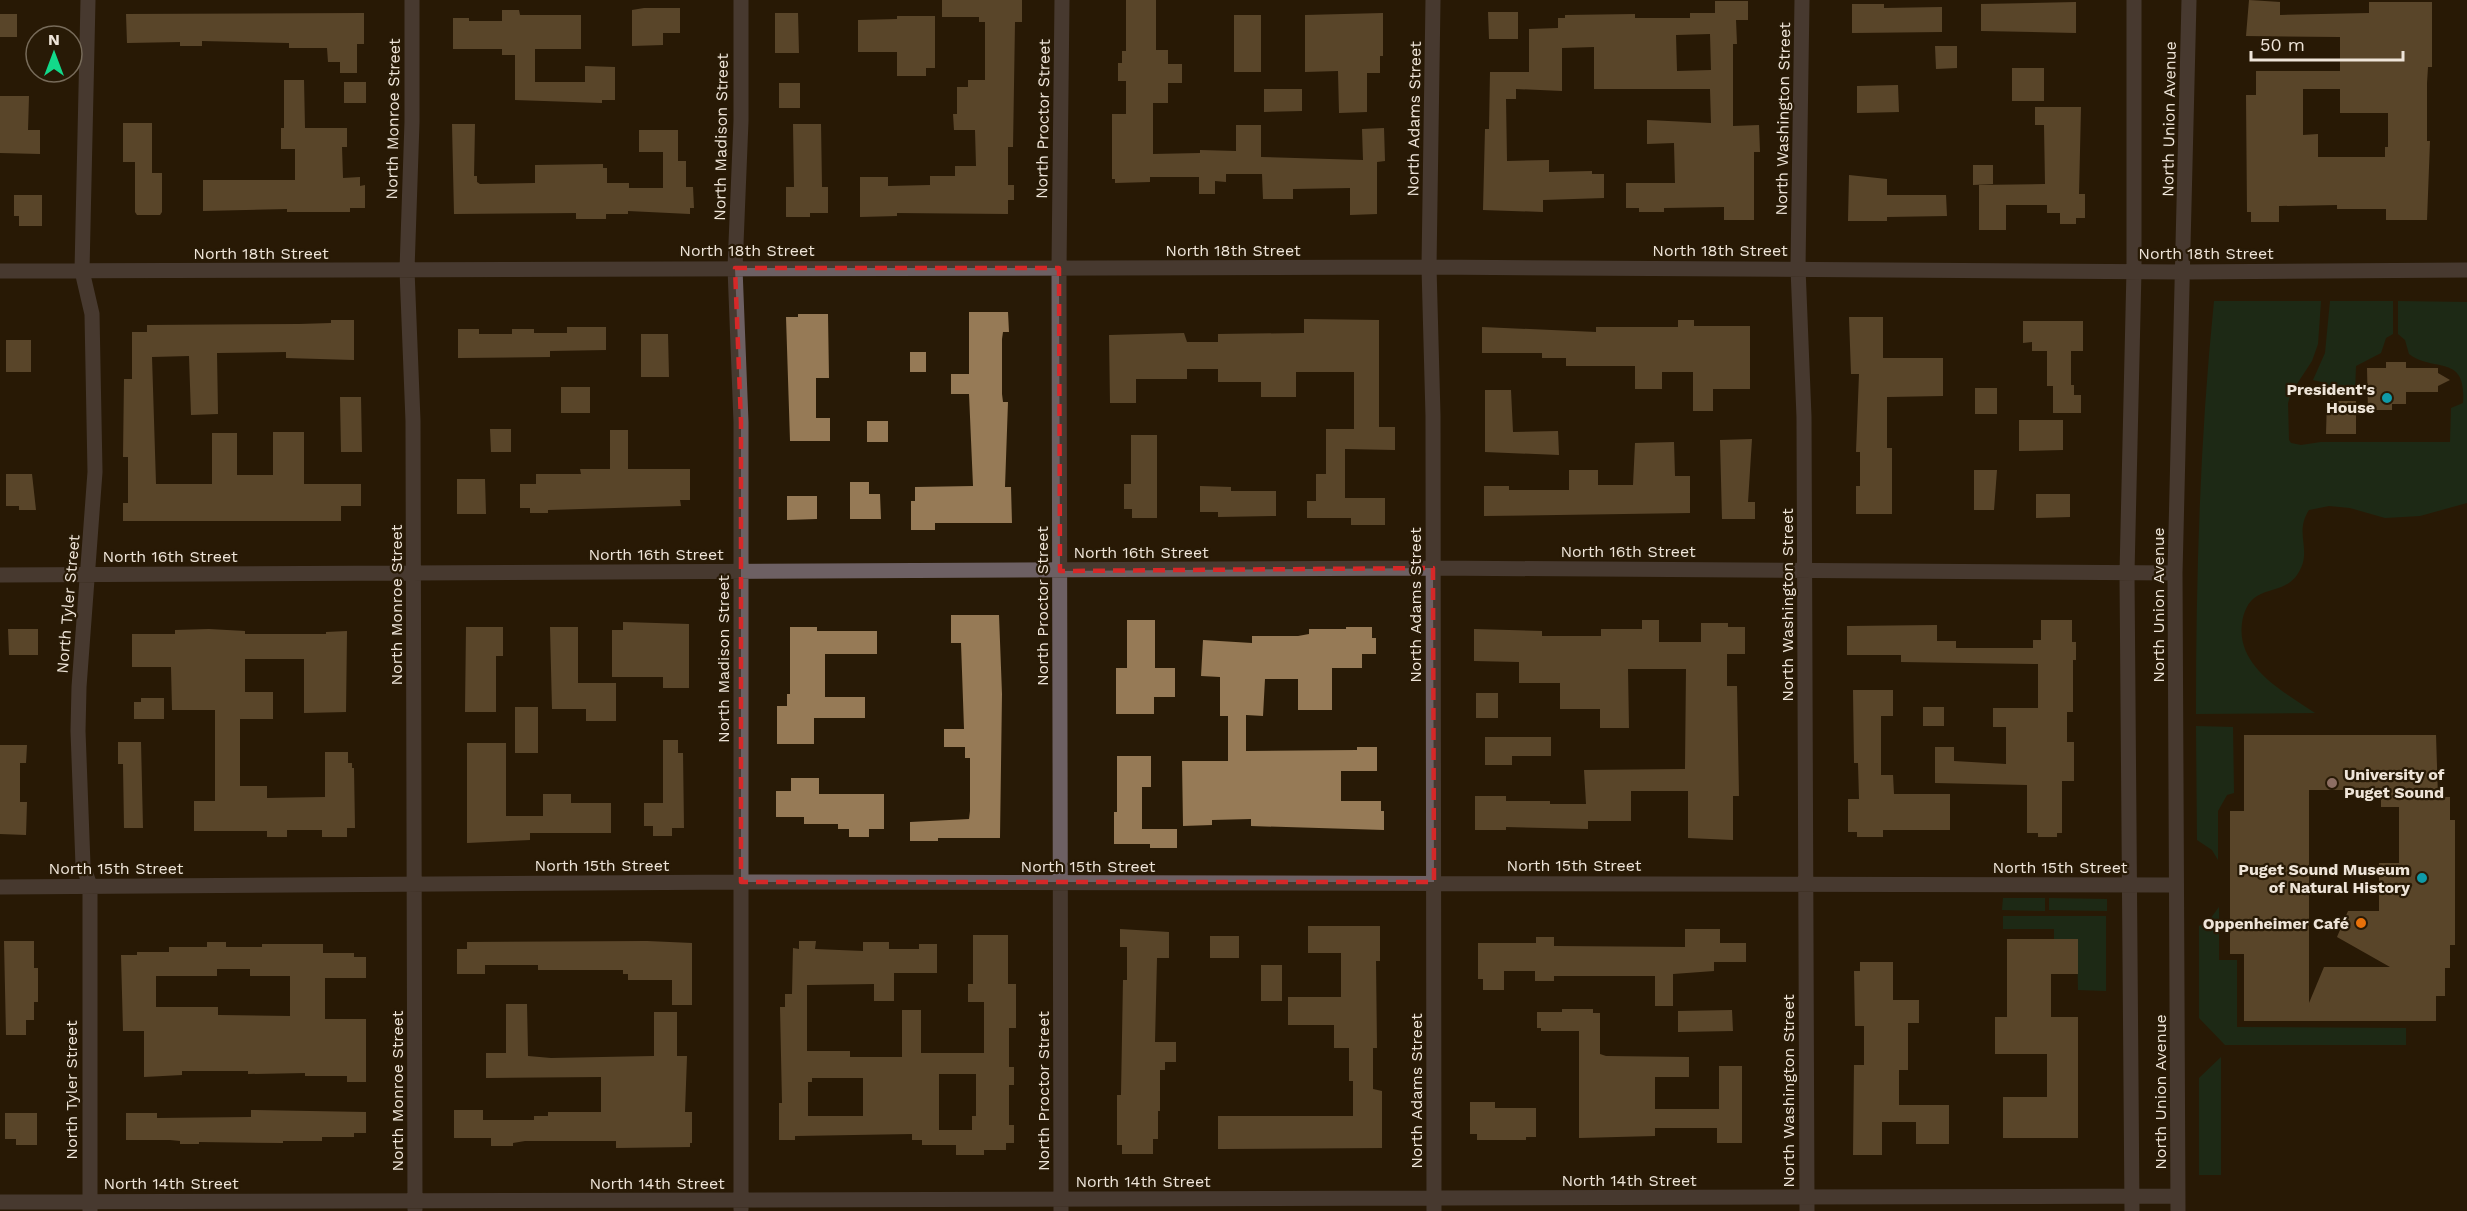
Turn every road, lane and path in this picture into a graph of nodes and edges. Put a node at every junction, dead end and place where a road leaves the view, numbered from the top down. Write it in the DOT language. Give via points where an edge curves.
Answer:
graph roads {
  1 [pos="88,0"];
  2 [pos="412,0"];
  3 [pos="741,0"];
  4 [pos="1062,0"];
  5 [pos="1433,0"];
  6 [pos="1802,0"];
  7 [pos="2134,0"];
  8 [pos="2188,0"];
  9 [pos="1429,267"];
  10 [pos="735,268"];
  11 [pos="1059,268"];
  12 [pos="1798,268"];
  13 [pos="407,270"];
  14 [pos="2134,270"];
  15 [pos="2467,270"];
  16 [pos="0,271"];
  17 [pos="82,271"];
  18 [pos="2184,272"];
  19 [pos="1433,568"];
  20 [pos="1805,570"];
  21 [pos="741,571"];
  22 [pos="1060,571"];
  23 [pos="414,573"];
  24 [pos="2127,573"];
  25 [pos="2175,573"];
  26 [pos="87,574"];
  27 [pos="0,575"];
  28 [pos="741,882"];
  29 [pos="1434,882"];
  30 [pos="416,884"];
  31 [pos="1063,885"];
  32 [pos="1805,885"];
  33 [pos="2176,885"];
  34 [pos="90,886"];
  35 [pos="2131,886"];
  36 [pos="0,887"];
  37 [pos="0,1202"];
  38 [pos="1807,1204"];
  39 [pos="2132,1204"];
  40 [pos="2178,1204"];
  41 [pos="1061,1205"];
  42 [pos="1434,1205"];
  43 [pos="89,1206"];
  44 [pos="415,1206"];
  45 [pos="741,1206"];
  1 -- 17 [label="street, North Tyler Street"];
  2 -- 13 [label="street, North Monroe Street"];
  3 -- 10 [label="street, North Madison Street"];
  4 -- 11 [label="street, North Proctor Street"];
  5 -- 9 [label="street, North Adams Street"];
  6 -- 12 [label="street, North Washington Street"];
  7 -- 14 [label="street, North Union Avenue"];
  8 -- 18 [label="street, North Union Avenue"];
  9 -- 11 [label="street, North 18th Street"];
  9 -- 12 [label="street, North 18th Street"];
  9 -- 19 [label="street, North Adams Street"];
  10 -- 11 [label="street, North 18th Street"];
  10 -- 13 [label="street, North 18th Street"];
  10 -- 21 [label="street, North Madison Street"];
  11 -- 22 [label="street, North Proctor Street"];
  12 -- 14 [label="street, North 18th Street"];
  12 -- 20 [label="street, North Washington Street"];
  13 -- 17 [label="street, North 18th Street"];
  13 -- 23 [label="street, North Monroe Street"];
  14 -- 18 [label="street, North 18th Street"];
  14 -- 24 [label="street, North Union Avenue"];
  15 -- 18 [label="street, North 18th Street"];
  16 -- 17 [label="street, North 18th Street"];
  17 -- 26 [label="street, North Tyler Street" via="92,314 95,460 94,518"];
  18 -- 25 [label="street, North Union Avenue"];
  19 -- 20 [label="street, North 16th Street"];
  19 -- 22 [label="street, North 16th Street"];
  19 -- 29 [label="street, North Adams Street"];
  20 -- 24 [label="street, North 16th Street"];
  20 -- 32 [label="street, North Washington Street"];
  21 -- 22 [label="street, North 16th Street"];
  21 -- 23 [label="street, North 16th Street"];
  21 -- 28 [label="street, North Madison Street"];
  22 -- 31 [label="street, North Proctor Street"];
  23 -- 26 [label="street, North 16th Street"];
  23 -- 30 [label="street, North Monroe Street"];
  24 -- 25 [label="street, North 16th Street"];
  24 -- 35 [label="street, North Union Avenue"];
  25 -- 33 [label="street, North Union Avenue"];
  26 -- 27 [label="street, North 16th Street"];
  26 -- 34 [label="street, North Tyler Street" via="78,731 83,865"];
  28 -- 30 [label="street, North 15th Street"];
  28 -- 31 [label="street, North 15th Street"];
  28 -- 45 [label="street, North Madison Street"];
  29 -- 31 [label="street, North 15th Street"];
  29 -- 32 [label="street, North 15th Street"];
  29 -- 42 [label="street, North Adams Street"];
  30 -- 34 [label="street, North 15th Street"];
  30 -- 44 [label="street, North Monroe Street"];
  31 -- 41 [label="street, North Proctor Street"];
  32 -- 35 [label="street, North 15th Street"];
  32 -- 38 [label="street, North Washington Street"];
  33 -- 35 [label="street, North 15th Street"];
  33 -- 40 [label="street, North Union Avenue"];
  34 -- 36 [label="street, North 15th Street"];
  34 -- 43 [label="street, North Tyler Street"];
  35 -- 39 [label="street, North Union Avenue"];
  37 -- 43 [label="street, North 14th Street"];
  38 -- 39 [label="street, North 14th Street"];
  38 -- 42 [label="street, North 14th Street"];
  39 -- 40 [label="street, North 14th Street"];
  41 -- 42 [label="street, North 14th Street"];
  41 -- 45 [label="street, North 14th Street"];
  43 -- 44 [label="street, North 14th Street"];
  44 -- 45 [label="street, North 14th Street"];
}
